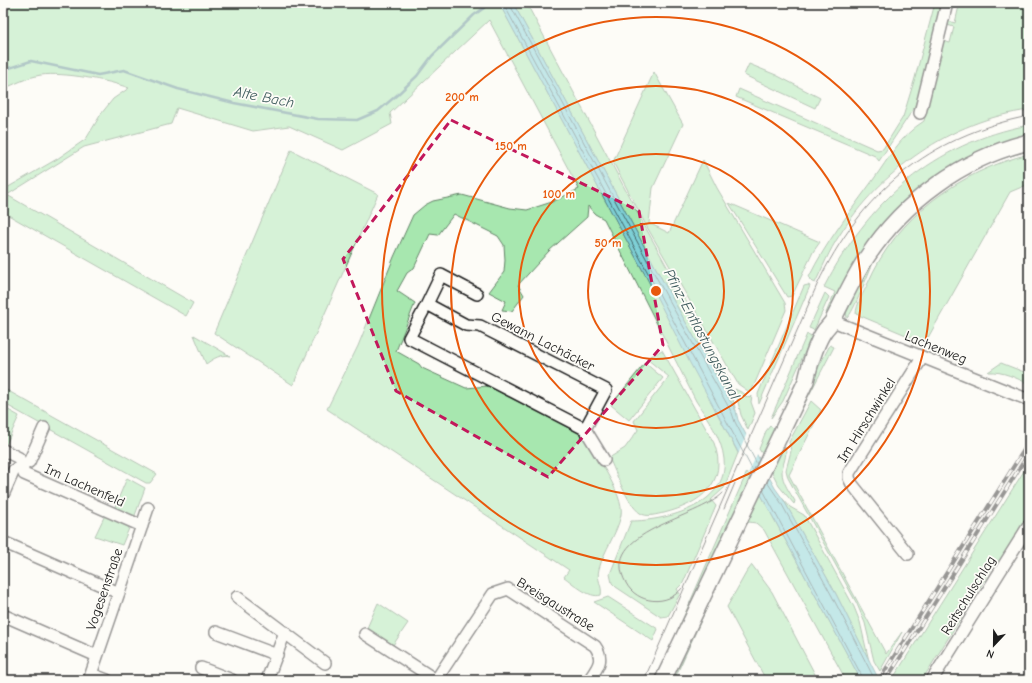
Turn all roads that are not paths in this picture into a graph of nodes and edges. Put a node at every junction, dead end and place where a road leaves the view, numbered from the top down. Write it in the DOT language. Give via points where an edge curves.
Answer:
graph roads {
  1 [pos="947,3"];
  2 [pos="920,112"];
  3 [pos="1029,142"];
  4 [pos="476,294"];
  5 [pos="426,304"];
  6 [pos="833,321"];
  7 [pos="922,358"];
  8 [pos="1029,400"];
  9 [pos="44,428"];
  10 [pos="585,429"];
  11 [pos="3,450"];
  12 [pos="604,460"];
  13 [pos="22,466"];
  14 [pos="3,495"];
  15 [pos="148,508"];
  16 [pos="1029,525"];
  17 [pos="142,526"];
  18 [pos="3,542"];
  19 [pos="908,554"];
  20 [pos="119,593"];
  21 [pos="237,596"];
  22 [pos="3,616"];
  23 [pos="216,632"];
  24 [pos="285,632"];
  25 [pos="365,634"];
  26 [pos="277,654"];
  27 [pos="97,656"];
  28 [pos="325,663"];
  29 [pos="201,668"];
  30 [pos="90,677"];
  31 [pos="106,680"];
  32 [pos="232,680"];
  33 [pos="267,680"];
  34 [pos="436,680"];
  35 [pos="589,680"];
  36 [pos="663,680"];
  37 [pos="932,680"];
  1 -- 2 [label="street"];
  3 -- 6 [label="street" via="1000,150 961,169 941,181 904,212 866,258"];
  4 -- 5 [label="street" via="441,275"];
  5 -- 10 [label="street" via="409,338"];
  5 -- 10 [label="street, Gewann Lachäcker" via="466,325 480,326 606,390"];
  6 -- 7 [label="street, Lachenweg"];
  6 -- 36 [label="street" via="828,341 816,366 806,380 755,488 679,635"];
  7 -- 8 [label="street, Lachenweg"];
  7 -- 19 [label="street, Im Hirschwinkel" via="849,473 849,478"];
  9 -- 13 [label="street" via="29,462"];
  10 -- 12 [label="street"];
  11 -- 13 [label="street" via="20,458"];
  13 -- 14 [label="street" via="14,470"];
  13 -- 17 [label="street, Im Lachenfeld" via="24,474"];
  15 -- 17 [label="street, Vogesenstraße"];
  16 -- 37 [label="street, Reitschulschlag"];
  17 -- 20 [label="street, Vogesenstraße"];
  18 -- 20 [label="street"];
  20 -- 27 [label="street, Vogesenstraße"];
  21 -- 24 [label="street"];
  22 -- 27 [label="street"];
  23 -- 26 [label="street"];
  24 -- 26 [label="street"];
  24 -- 28 [label="street"];
  25 -- 34 [label="street"];
  26 -- 33 [label="street"];
  27 -- 30 [label="street, Vogesenstraße"];
  29 -- 32 [label="street"];
  30 -- 31 [label="street"];
  34 -- 35 [label="street, Breisgaustraße" via="494,594 508,589 595,646 601,660"];
}
